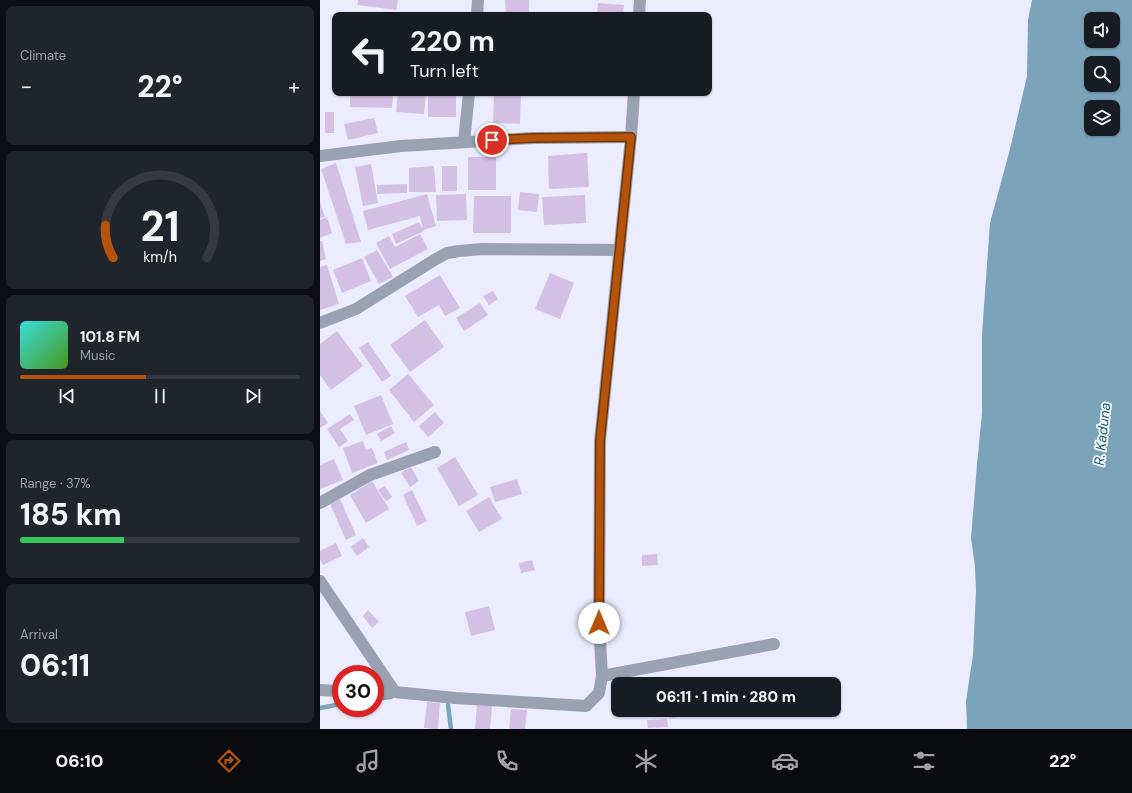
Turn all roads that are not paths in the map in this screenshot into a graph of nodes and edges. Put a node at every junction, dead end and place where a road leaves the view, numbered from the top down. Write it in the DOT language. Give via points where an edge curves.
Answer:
graph roads {
  1 [pos="478,0"];
  2 [pos="640,0"];
  3 [pos="477,12"];
  4 [pos="639,12"];
  5 [pos="469,96"];
  6 [pos="634,96"];
  7 [pos="631,137"];
  8 [pos="464,142"];
  9 [pos="320,156"];
  10 [pos="620,250"];
  11 [pos="320,323"];
  12 [pos="435,452"];
  13 [pos="320,504"];
  14 [pos="320,581"];
  15 [pos="774,644"];
  16 [pos="602,676"];
  17 [pos="320,690"];
  18 [pos="332,690"];
  19 [pos="384,691"];
  20 [pos="395,692"];
  1 -- 3 [label="street"];
  2 -- 4 [label="street"];
  5 -- 8 [label="street"];
  6 -- 7 [label="street"];
  7 -- 8 [label="street"];
  7 -- 10 [label="street"];
  8 -- 9 [label="street" via="401,146"];
  10 -- 11 [label="street" via="459,250 436,259 356,309"];
  10 -- 16 [label="street" via="600,441 599,623"];
  12 -- 13 [label="street" via="370,475"];
  14 -- 20 [label="street"];
  15 -- 16 [label="street"];
  16 -- 20 [label="street" via="599,693 586,706"];
  17 -- 18 [label="street"];
  19 -- 20 [label="street"];
}
